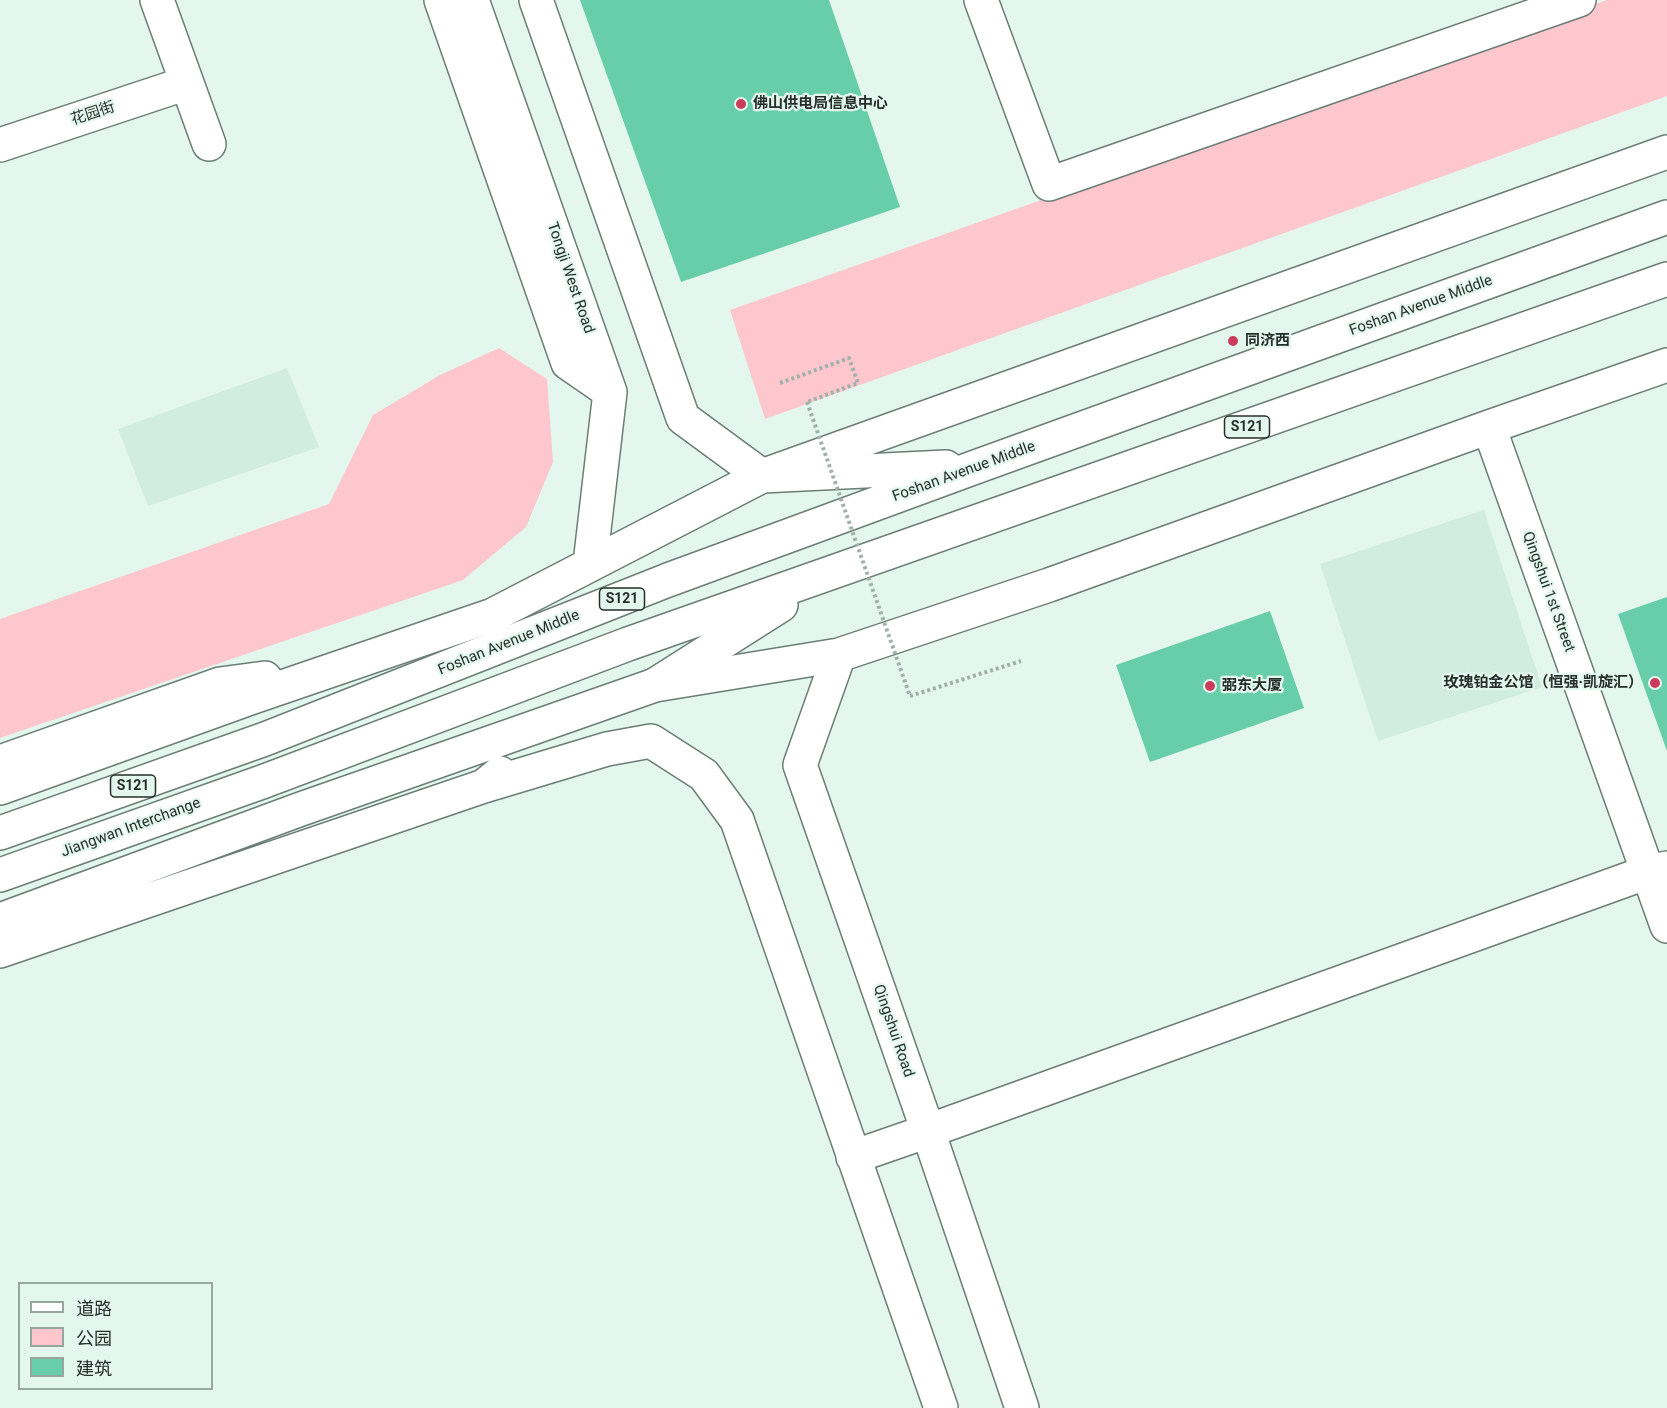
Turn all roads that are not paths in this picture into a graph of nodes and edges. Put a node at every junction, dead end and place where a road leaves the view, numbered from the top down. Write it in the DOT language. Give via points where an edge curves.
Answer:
graph roads {
  1 [pos="157,0"];
  2 [pos="441,0"];
  3 [pos="472,0"];
  4 [pos="536,0"];
  5 [pos="981,0"];
  6 [pos="1579,0"];
  7 [pos="558,7"];
  8 [pos="187,83"];
  9 [pos="209,144"];
  10 [pos="0,146"];
  11 [pos="1667,152"];
  12 [pos="1667,217"];
  13 [pos="1667,279"];
  14 [pos="1667,365"];
  15 [pos="671,384"];
  16 [pos="610,393"];
  17 [pos="1489,427"];
  18 [pos="981,465"];
  19 [pos="762,476"];
  20 [pos="590,564"];
  21 [pos="828,574"];
  22 [pos="839,655"];
  23 [pos="336,669"];
  24 [pos="655,685"];
  25 [pos="578,712"];
  26 [pos="0,762"];
  27 [pos="484,786"];
  28 [pos="0,788"];
  29 [pos="0,833"];
  30 [pos="1658,870"];
  31 [pos="0,875"];
  32 [pos="0,920"];
  33 [pos="1667,926"];
  34 [pos="0,951"];
  35 [pos="928,1131"];
  36 [pos="853,1157"];
  37 [pos="941,1408"];
  38 [pos="1022,1408"];
  1 -- 8 [label="main road"];
  2 -- 16 [label="main road" via="568,363"];
  3 -- 16 [label="main road, Tongji West Road"];
  4 -- 15 [label="main road"];
  5 -- 6 [label="main road" via="1049,184"];
  7 -- 15 [label="main road" via="677,335"];
  8 -- 9 [label="main road"];
  8 -- 10 [label="main road, 花园街"];
  11 -- 19 [label="main road"];
  12 -- 18 [label="main road, Foshan Avenue Middle / S121"];
  13 -- 21 [label="main road, S121"];
  14 -- 17 [label="main road"];
  15 -- 19 [label="main road" via="683,418"];
  16 -- 20 [label="main road, Tongji West Road"];
  17 -- 22 [label="main road" via="1049,585"];
  17 -- 30 [label="main road, Qingshui 1st Street"];
  18 -- 19 [label="main road"];
  18 -- 29 [label="main road, Foshan Avenue Middle / S121" via="668,580 265,739"];
  19 -- 20 [label="main road"];
  20 -- 23 [label="main road" via="493,615"];
  21 -- 24 [label="main road"];
  21 -- 31 [label="main road, Jiangwan Interchange / S121"];
  22 -- 24 [label="main road"];
  22 -- 35 [label="main road, Qingshui Road" via="800,765"];
  23 -- 26 [label="main road" via="220,684"];
  23 -- 28 [label="main road"];
  24 -- 25 [label="main road"];
  25 -- 27 [label="main road"];
  25 -- 32 [label="main road"];
  27 -- 34 [label="main road"];
  27 -- 36 [label="main road" via="607,749 651,741 704,775 737,820"];
  30 -- 33 [label="main road, Qingshui 1st Street"];
  30 -- 35 [label="main road"];
  35 -- 36 [label="main road"];
  35 -- 38 [label="main road, Qingshui Road"];
  36 -- 37 [label="main road"];
}
